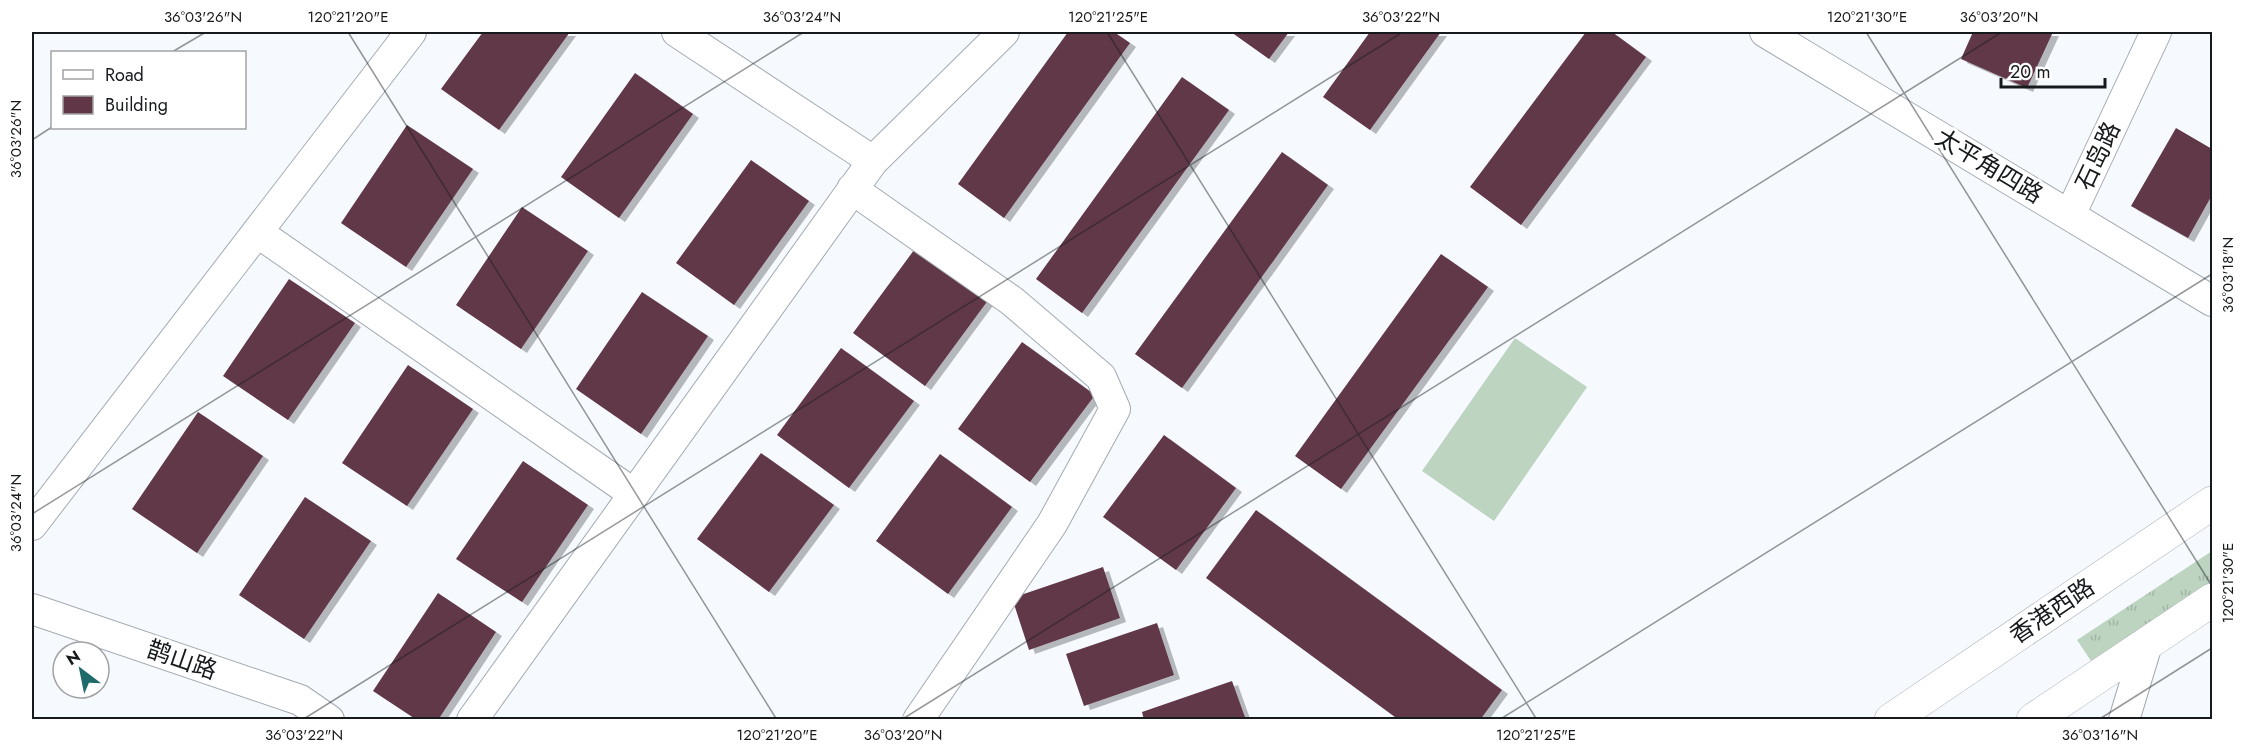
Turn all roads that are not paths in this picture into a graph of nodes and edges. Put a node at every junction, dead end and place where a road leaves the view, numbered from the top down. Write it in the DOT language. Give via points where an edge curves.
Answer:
graph roads {
  1 [pos="411,32"];
  2 [pos="677,32"];
  3 [pos="1004,32"];
  4 [pos="1765,32"];
  5 [pos="2156,32"];
  6 [pos="873,161"];
  7 [pos="852,189"];
  8 [pos="2070,215"];
  9 [pos="257,232"];
  10 [pos="2212,301"];
  11 [pos="634,494"];
  12 [pos="2212,503"];
  13 [pos="32,525"];
  14 [pos="2212,600"];
  15 [pos="32,609"];
  16 [pos="2147,644"];
  17 [pos="329,720"];
  18 [pos="472,720"];
  19 [pos="918,720"];
  20 [pos="1891,720"];
  21 [pos="2033,720"];
  22 [pos="2124,720"];
  1 -- 9 [label="street"];
  2 -- 6 [label="street"];
  3 -- 6 [label="street"];
  4 -- 8 [label="street, 太平角四路"];
  5 -- 8 [label="street, 石岛路"];
  6 -- 7 [label="street"];
  7 -- 11 [label="street"];
  7 -- 19 [label="street" via="1012,301 1101,377 1115,409 1052,524"];
  8 -- 10 [label="street, 太平角四路"];
  9 -- 11 [label="street"];
  9 -- 13 [label="street"];
  11 -- 18 [label="street"];
  12 -- 20 [label="main road, 香港西路"];
  14 -- 16 [label="main road"];
  15 -- 17 [label="street, 鹊山路" via="300,700"];
  16 -- 21 [label="main road"];
  16 -- 22 [label="street"];
}
